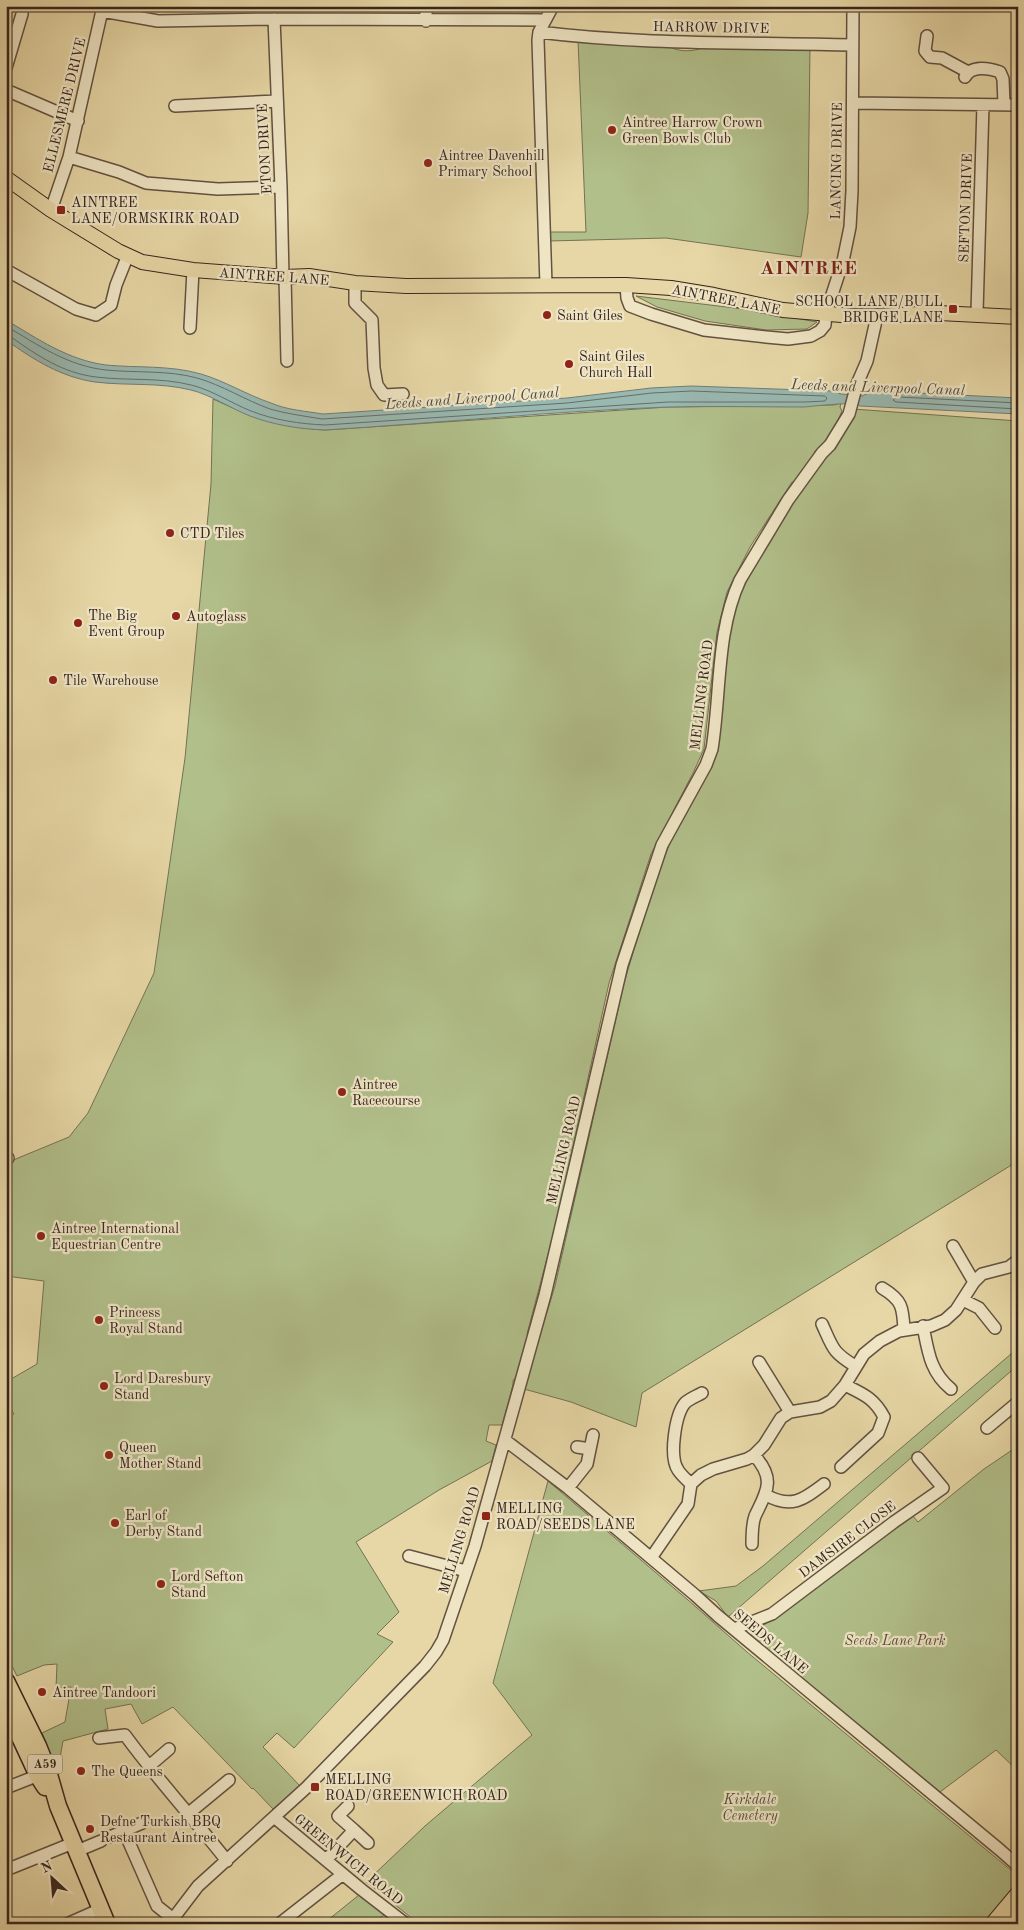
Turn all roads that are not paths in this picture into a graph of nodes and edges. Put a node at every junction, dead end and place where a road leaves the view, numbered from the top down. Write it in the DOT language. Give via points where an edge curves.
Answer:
graph roads {
  1 [pos="426,6"];
  2 [pos="553,6"];
  3 [pos="853,6"];
  4 [pos="103,9"];
  5 [pos="22,14"];
  6 [pos="274,19"];
  7 [pos="545,20"];
  8 [pos="426,21"];
  9 [pos="539,32"];
  10 [pos="926,36"];
  11 [pos="852,45"];
  12 [pos="6,68"];
  13 [pos="6,90"];
  14 [pos="277,101"];
  15 [pos="853,103"];
  16 [pos="984,104"];
  17 [pos="1004,104"];
  18 [pos="1018,105"];
  19 [pos="175,106"];
  20 [pos="78,121"];
  21 [pos="69,157"];
  22 [pos="6,178"];
  23 [pos="281,187"];
  24 [pos="51,210"];
  25 [pos="128,255"];
  26 [pos="6,270"];
  27 [pos="194,270"];
  28 [pos="284,277"];
  29 [pos="356,283"];
  30 [pos="546,285"];
  31 [pos="626,285"];
  32 [pos="826,313"];
  33 [pos="977,313"];
  34 [pos="877,316"];
  35 [pos="1018,317"];
  36 [pos="190,328"];
  37 [pos="287,361"];
  38 [pos="403,394"];
  39 [pos="953,1246"];
  40 [pos="1018,1260"];
  41 [pos="974,1282"];
  42 [pos="882,1288"];
  43 [pos="963,1300"];
  44 [pos="822,1324"];
  45 [pos="923,1326"];
  46 [pos="995,1328"];
  47 [pos="904,1330"];
  48 [pos="759,1362"];
  49 [pos="855,1366"];
  50 [pos="845,1385"];
  51 [pos="951,1389"];
  52 [pos="702,1393"];
  53 [pos="1018,1402"];
  54 [pos="790,1412"];
  55 [pos="987,1428"];
  56 [pos="593,1435"];
  57 [pos="505,1440"];
  58 [pos="577,1447"];
  59 [pos="590,1449"];
  60 [pos="754,1455"];
  61 [pos="918,1458"];
  62 [pos="841,1467"];
  63 [pos="691,1484"];
  64 [pos="824,1484"];
  65 [pos="568,1488"];
  66 [pos="766,1495"];
  67 [pos="752,1544"];
  68 [pos="409,1556"];
  69 [pos="651,1558"];
  70 [pos="466,1572"];
  71 [pos="734,1629"];
  72 [pos="6,1681"];
  73 [pos="6,1708"];
  74 [pos="16,1727"];
  75 [pos="99,1738"];
  76 [pos="169,1749"];
  77 [pos="148,1767"];
  78 [pos="43,1773"];
  79 [pos="229,1780"];
  80 [pos="6,1788"];
  81 [pos="348,1806"];
  82 [pos="189,1813"];
  83 [pos="274,1817"];
  84 [pos="142,1823"];
  85 [pos="354,1830"];
  86 [pos="124,1831"];
  87 [pos="368,1843"];
  88 [pos="75,1847"];
  89 [pos="326,1860"];
  90 [pos="227,1861"];
  91 [pos="1018,1866"];
  92 [pos="6,1870"];
  93 [pos="343,1874"];
  94 [pos="1018,1893"];
  95 [pos="1018,1914"];
  96 [pos="104,1916"];
  97 [pos="171,1921"];
  98 [pos="67,1924"];
  99 [pos="279,1924"];
  100 [pos="406,1924"];
  101 [pos="992,1924"];
  102 [pos="1010,1924"];
  1 -- 8 [label="street"];
  2 -- 7 [label="street"];
  3 -- 11 [label="street, LANCING DRIVE"];
  4 -- 6 [label="street" via="158,21"];
  4 -- 20 [label="street, ELLESMERE DRIVE"];
  5 -- 12 [label="street"];
  6 -- 8 [label="street"];
  6 -- 14 [label="street, ETON DRIVE"];
  7 -- 8 [label="street"];
  7 -- 9 [label="street"];
  9 -- 11 [label="street, HARROW DRIVE" via="584,38 696,43"];
  9 -- 30 [label="street" via="538,95"];
  10 -- 17 [label="street" via="926,51 930,57 942,58 966,74 974,69 1000,72"];
  11 -- 15 [label="street, LANCING DRIVE"];
  13 -- 20 [label="street"];
  14 -- 19 [label="street"];
  14 -- 23 [label="street, ETON DRIVE"];
  15 -- 16 [label="street"];
  15 -- 32 [label="street, LANCING DRIVE" via="850,227 843,262"];
  16 -- 17 [label="street"];
  16 -- 33 [label="street, SEFTON DRIVE"];
  17 -- 18 [label="street"];
  20 -- 21 [label="street, ELLESMERE DRIVE"];
  21 -- 23 [label="street" via="146,183 218,189"];
  21 -- 24 [label="street, ELLESMERE DRIVE"];
  22 -- 24 [label="main road, AINTREE LANE"];
  23 -- 28 [label="street, ETON DRIVE"];
  24 -- 25 [label="main road, AINTREE LANE"];
  25 -- 26 [label="street" via="111,304 96,315 76,309"];
  25 -- 27 [label="main road, AINTREE LANE" via="142,262"];
  27 -- 28 [label="main road, AINTREE LANE"];
  27 -- 36 [label="street"];
  28 -- 29 [label="main road, AINTREE LANE" via="309,276"];
  28 -- 37 [label="street, ETON DRIVE"];
  29 -- 30 [label="main road, AINTREE LANE" via="443,287"];
  29 -- 38 [label="street" via="355,303 372,320 377,385 384,395"];
  30 -- 31 [label="main road, AINTREE LANE"];
  31 -- 32 [label="main road, AINTREE LANE" via="671,288 784,310"];
  31 -- 32 [label="street, AINTREE LANE" via="630,306 704,330 788,339 812,336 825,325"];
  32 -- 34 [label="main road, AINTREE LANE"];
  33 -- 34 [label="main road, AINTREE LANE"];
  33 -- 35 [label="main road, AINTREE LANE"];
  34 -- 57 [label="street, MELLING ROAD" via="851,409 830,445 788,500 733,594 724,635 712,749 662,845 622,965 554,1258"];
  39 -- 41 [label="street"];
  40 -- 41 [label="street" via="1009,1267 982,1274"];
  41 -- 43 [label="street"];
  42 -- 47 [label="street" via="899,1302"];
  43 -- 45 [label="street" via="944,1320"];
  43 -- 46 [label="street" via="979,1308"];
  44 -- 49 [label="street" via="830,1346"];
  45 -- 47 [label="street"];
  45 -- 51 [label="street" via="930,1360 940,1380"];
  47 -- 49 [label="street" via="880,1341"];
  48 -- 54 [label="street"];
  49 -- 50 [label="street"];
  50 -- 54 [label="street" via="831,1401 820,1407"];
  50 -- 62 [label="street" via="878,1405 884,1417 878,1433"];
  52 -- 63 [label="street" via="685,1403 677,1422 673,1450 678,1470"];
  53 -- 55 [label="street"];
  54 -- 60 [label="street" via="781,1418"];
  56 -- 59 [label="street"];
  57 -- 65 [label="street, SEEDS LANE"];
  57 -- 70 [label="street, MELLING ROAD"];
  58 -- 59 [label="street"];
  59 -- 65 [label="street" via="587,1464"];
  60 -- 63 [label="street" via="707,1472"];
  60 -- 66 [label="street" via="767,1477"];
  61 -- 71 [label="street, DAMSIRE CLOSE" via="943,1488 772,1614"];
  63 -- 69 [label="street" via="688,1504"];
  64 -- 66 [label="street" via="806,1498 794,1502 780,1502"];
  65 -- 69 [label="street, SEEDS LANE"];
  66 -- 67 [label="street" via="755,1517"];
  68 -- 70 [label="street"];
  69 -- 71 [label="street, SEEDS LANE"];
  70 -- 83 [label="street, MELLING ROAD" via="436,1652 306,1788"];
  71 -- 91 [label="street, SEEDS LANE"];
  72 -- 74 [label="highway, A59"];
  73 -- 74 [label="highway, A59"];
  74 -- 78 [label="highway, A59"];
  75 -- 77 [label="street" via="125,1735"];
  76 -- 77 [label="street"];
  77 -- 82 [label="street"];
  78 -- 80 [label="street"];
  78 -- 88 [label="highway, A59"];
  79 -- 82 [label="street"];
  81 -- 85 [label="street" via="338,1816"];
  82 -- 90 [label="street"];
  83 -- 89 [label="street, GREENWICH ROAD"];
  83 -- 90 [label="street, MELLING ROAD"];
  84 -- 86 [label="street"];
  85 -- 87 [label="street"];
  85 -- 89 [label="street"];
  86 -- 88 [label="street"];
  86 -- 97 [label="street" via="157,1906"];
  88 -- 92 [label="street"];
  88 -- 96 [label="highway, A59"];
  89 -- 93 [label="street, GREENWICH ROAD"];
  90 -- 97 [label="street, MELLING ROAD" via="198,1886"];
  93 -- 99 [label="street"];
  93 -- 100 [label="street, GREENWICH ROAD"];
  94 -- 101 [label="main road"];
  95 -- 102 [label="main road"];
  96 -- 98 [label="street"];
}
